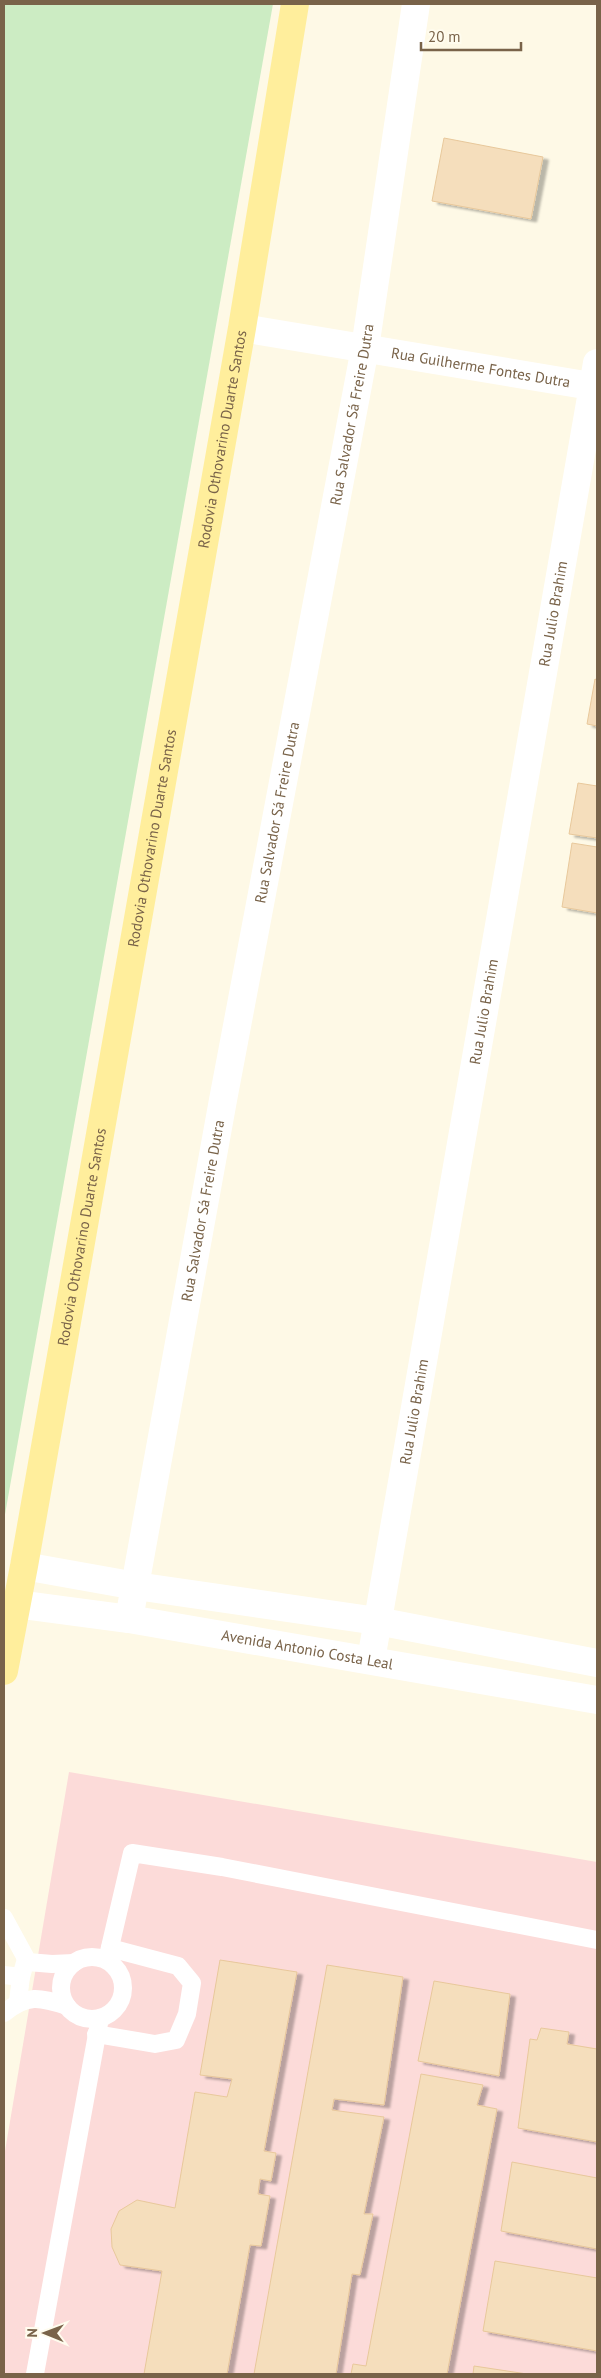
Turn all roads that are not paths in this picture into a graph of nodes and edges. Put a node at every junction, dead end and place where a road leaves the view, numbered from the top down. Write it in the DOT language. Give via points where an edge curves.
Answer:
graph roads {
  1 [pos="295,4"];
  2 [pos="416,4"];
  3 [pos="242,328"];
  4 [pos="366,348"];
  5 [pos="596,379"];
  6 [pos="24,1566"];
  7 [pos="136,1586"];
  8 [pos="16,1604"];
  9 [pos="129,1619"];
  10 [pos="376,1622"];
  11 [pos="371,1660"];
  12 [pos="597,1663"];
  13 [pos="4,1670"];
  14 [pos="597,1700"];
  15 [pos="4,1918"];
  16 [pos="597,1940"];
  17 [pos="108,1954"];
  18 [pos="26,1959"];
  19 [pos="74,1962"];
  20 [pos="12,1976"];
  21 [pos="18,2001"];
  22 [pos="67,2006"];
  23 [pos="4,2013"];
  24 [pos="98,2026"];
  25 [pos="35,2374"];
  1 -- 3 [label="main road, Rodovia Othovarino Duarte Santos"];
  2 -- 4 [label="street, Rua Salvador Sá Freire Dutra"];
  3 -- 4 [label="street, Rua Guilherme Fontes Dutra"];
  3 -- 6 [label="main road, Rodovia Othovarino Duarte Santos"];
  4 -- 5 [label="street, Rua Guilherme Fontes Dutra"];
  4 -- 7 [label="street, Rua Salvador Sá Freire Dutra" via="223,1100"];
  5 -- 10 [label="street, Rua Julio Brahim"];
  6 -- 7 [label="street"];
  6 -- 8 [label="main road, Rodovia Othovarino Duarte Santos"];
  7 -- 9 [label="street, Rua Salvador Sá Freire Dutra"];
  7 -- 10 [label="street"];
  8 -- 9 [label="street, Avenida Antonio Costa Leal"];
  8 -- 13 [label="main road, Rodovia Othovarino Duarte Santos"];
  9 -- 11 [label="street, Avenida Antonio Costa Leal"];
  10 -- 11 [label="street, Rua Julio Brahim"];
  10 -- 12 [label="street"];
  11 -- 14 [label="street, Avenida Antonio Costa Leal"];
  15 -- 18 [label="lane"];
  16 -- 17 [label="lane" via="222,1867 132,1853"];
  17 -- 19 [label="lane"];
  17 -- 24 [label="lane" via="122,1980 123,1992 115,2008"];
  17 -- 24 [label="lane" via="178,1966 192,1982 187,2014 176,2040 155,2044"];
  18 -- 19 [label="lane" via="28,1962 52,1964"];
  18 -- 20 [label="lane"];
  19 -- 22 [label="lane" via="62,1983 62,1995"];
  20 -- 21 [label="lane"];
  21 -- 22 [label="lane" via="42,1998"];
  21 -- 23 [label="lane"];
  22 -- 24 [label="lane"];
  24 -- 25 [label="lane"];
}
